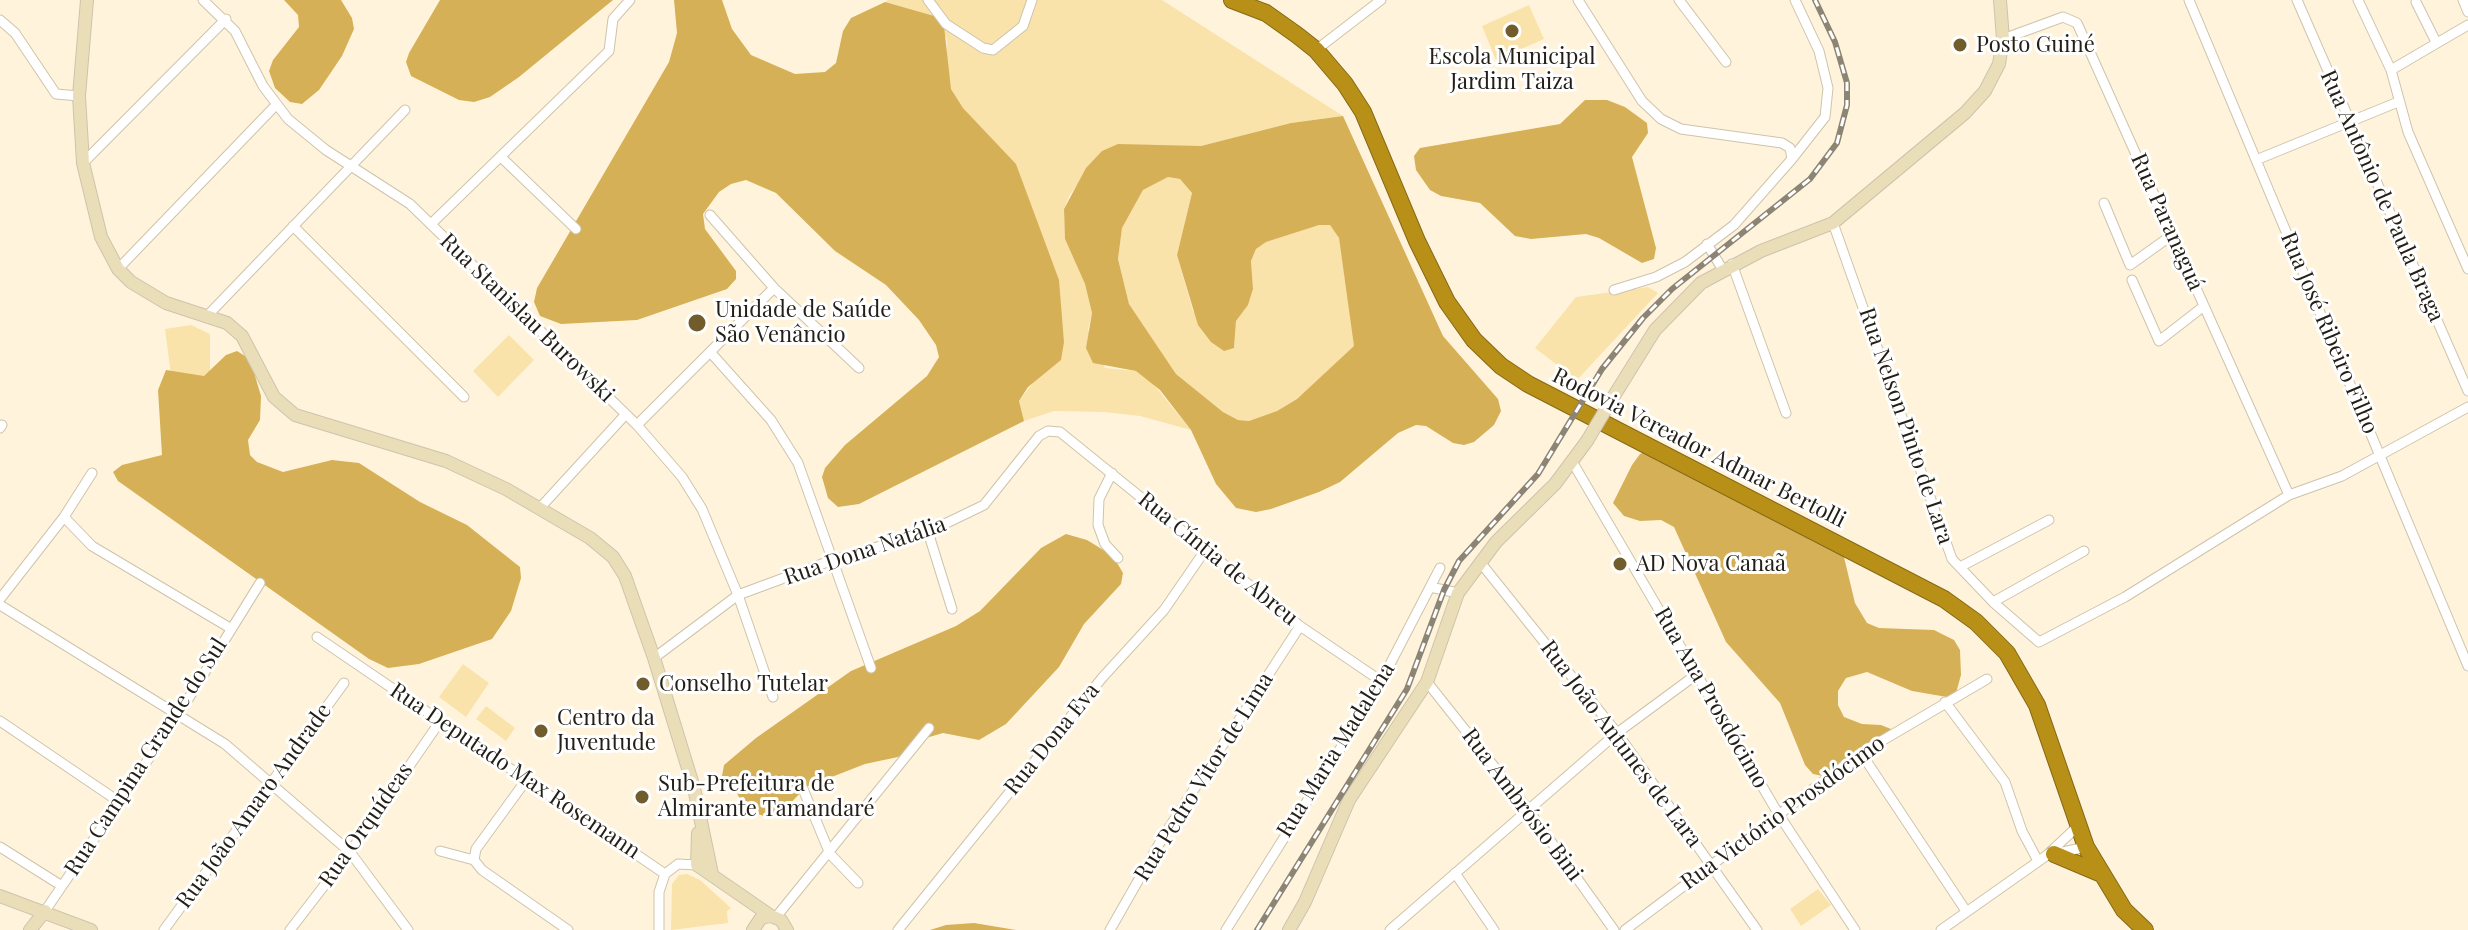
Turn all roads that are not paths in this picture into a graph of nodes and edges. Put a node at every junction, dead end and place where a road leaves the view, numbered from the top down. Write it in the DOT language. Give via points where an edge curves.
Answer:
graph roads {
  1 [pos="87,0"];
  2 [pos="203,0"];
  3 [pos="630,0"];
  4 [pos="928,0"];
  5 [pos="1032,0"];
  6 [pos="1232,0"];
  7 [pos="1381,0"];
  8 [pos="1578,0"];
  9 [pos="1679,0"];
  10 [pos="1795,0"];
  11 [pos="2000,0"];
  12 [pos="2189,0"];
  13 [pos="2297,0"];
  14 [pos="2358,0"];
  15 [pos="2463,0"];
  16 [pos="2416,2"];
  17 [pos="2468,12"];
  18 [pos="226,19"];
  19 [pos="0,20"];
  20 [pos="2468,25"];
  21 [pos="2003,39"];
  22 [pos="2436,42"];
  23 [pos="1316,50"];
  24 [pos="1726,62"];
  25 [pos="2391,70"];
  26 [pos="79,96"];
  27 [pos="2398,102"];
  28 [pos="275,106"];
  29 [pos="405,110"];
  30 [pos="2350,122"];
  31 [pos="502,158"];
  32 [pos="1792,159"];
  33 [pos="2256,160"];
  34 [pos="83,163"];
  35 [pos="349,165"];
  36 [pos="2104,203"];
  37 [pos="710,215"];
  38 [pos="1833,223"];
  39 [pos="431,224"];
  40 [pos="293,226"];
  41 [pos="576,229"];
  42 [pos="2172,235"];
  43 [pos="1707,244"];
  44 [pos="1728,267"];
  45 [pos="118,269"];
  46 [pos="2468,269"];
  47 [pos="2132,280"];
  48 [pos="774,288"];
  49 [pos="1614,290"];
  50 [pos="2204,306"];
  51 [pos="208,315"];
  52 [pos="711,353"];
  53 [pos="859,368"];
  54 [pos="2468,391"];
  55 [pos="464,397"];
  56 [pos="2468,407"];
  57 [pos="1786,413"];
  58 [pos="626,414"];
  59 [pos="637,425"];
  60 [pos="1060,432"];
  61 [pos="2380,456"];
  62 [pos="1573,463"];
  63 [pos="92,473"];
  64 [pos="1112,473"];
  65 [pos="2289,495"];
  66 [pos="539,509"];
  67 [pos="64,517"];
  68 [pos="2049,520"];
  69 [pos="928,532"];
  70 [pos="1206,549"];
  71 [pos="2084,551"];
  72 [pos="1118,558"];
  73 [pos="830,561"];
  74 [pos="1480,562"];
  75 [pos="1960,567"];
  76 [pos="1440,568"];
  77 [pos="260,583"];
  78 [pos="1430,587"];
  79 [pos="1458,593"];
  80 [pos="738,595"];
  81 [pos="0,602"];
  82 [pos="1993,602"];
  83 [pos="952,609"];
  84 [pos="1300,626"];
  85 [pos="230,628"];
  86 [pos="317,637"];
  87 [pos="654,658"];
  88 [pos="2468,666"];
  89 [pos="871,668"];
  90 [pos="1697,674"];
  91 [pos="1987,679"];
  92 [pos="1381,681"];
  93 [pos="1427,682"];
  94 [pos="344,683"];
  95 [pos="773,697"];
  96 [pos="1945,702"];
  97 [pos="177,717"];
  98 [pos="441,720"];
  99 [pos="0,721"];
  100 [pos="929,728"];
  101 [pos="1617,733"];
  102 [pos="1861,753"];
  103 [pos="527,779"];
  104 [pos="271,781"];
  105 [pos="803,789"];
  106 [pos="118,801"];
  107 [pos="1527,808"];
  108 [pos="698,814"];
  109 [pos="1779,815"];
  110 [pos="2078,826"];
  111 [pos="0,847"];
  112 [pos="2086,847"];
  113 [pos="440,851"];
  114 [pos="350,852"];
  115 [pos="830,854"];
  116 [pos="2046,857"];
  117 [pos="474,860"];
  118 [pos="1711,864"];
  119 [pos="697,865"];
  120 [pos="1455,873"];
  121 [pos="2099,873"];
  122 [pos="665,874"];
  123 [pos="712,874"];
  124 [pos="858,883"];
  125 [pos="62,886"];
  126 [pos="0,896"];
  127 [pos="745,899"];
  128 [pos="45,911"];
  129 [pos="1966,911"];
  130 [pos="774,916"];
  131 [pos="755,926"];
  132 [pos="30,930"];
  133 [pos="91,930"];
  134 [pos="164,930"];
  135 [pos="290,930"];
  136 [pos="408,930"];
  137 [pos="568,930"];
  138 [pos="659,930"];
  139 [pos="787,930"];
  140 [pos="898,930"];
  141 [pos="1110,930"];
  142 [pos="1226,930"];
  143 [pos="1289,930"];
  144 [pos="1390,930"];
  145 [pos="1494,930"];
  146 [pos="1614,930"];
  147 [pos="1625,930"];
  148 [pos="1757,930"];
  149 [pos="1855,930"];
  150 [pos="1941,930"];
  151 [pos="2145,930"];
  1 -- 26 [label="main road"];
  2 -- 18 [label="street, Rua Stanislau Burowski"];
  3 -- 31 [label="street" via="613,19 609,51"];
  4 -- 5 [label="street" via="946,24 993,50 1023,26"];
  6 -- 23 [label="highway, Rodovia Vereador Admar Bertolli" via="1266,13"];
  7 -- 23 [label="street"];
  8 -- 32 [label="street" via="1642,101 1661,119 1681,129 1782,143 1790,148"];
  9 -- 24 [label="street"];
  10 -- 32 [label="street" via="1819,51 1828,88 1825,117"];
  11 -- 21 [label="main road"];
  12 -- 33 [label="street, Rua José Ribeiro Filho"];
  13 -- 30 [label="street, Rua Antônio de Paula Braga"];
  14 -- 25 [label="street"];
  15 -- 17 [label="street"];
  16 -- 22 [label="street"];
  18 -- 28 [label="street, Rua Stanislau Burowski"];
  18 -- 34 [label="street"];
  19 -- 26 [label="street" via="15,33 56,94"];
  20 -- 22 [label="street"];
  21 -- 38 [label="main road" via="1999,64 1965,113"];
  21 -- 42 [label="street, Rua Paranaguá" via="2063,17 2077,23"];
  22 -- 25 [label="street"];
  23 -- 110 [label="highway, Rodovia Vereador Admar Bertolli" via="1363,112 1417,241 1447,302 1474,340 1528,384 1944,599 1976,622 2007,653 2037,705"];
  25 -- 27 [label="street"];
  26 -- 34 [label="main road"];
  27 -- 30 [label="street"];
  27 -- 46 [label="street"];
  28 -- 35 [label="street, Rua Stanislau Burowski"];
  28 -- 45 [label="street"];
  29 -- 35 [label="street"];
  30 -- 33 [label="street"];
  30 -- 54 [label="street, Rua Antônio de Paula Braga"];
  31 -- 39 [label="street"];
  31 -- 41 [label="street"];
  32 -- 43 [label="street" via="1734,225"];
  33 -- 61 [label="street, Rua José Ribeiro Filho"];
  34 -- 45 [label="main road" via="101,237"];
  35 -- 39 [label="street, Rua Stanislau Burowski" via="389,187"];
  35 -- 40 [label="street"];
  36 -- 42 [label="street" via="2130,265"];
  37 -- 48 [label="street"];
  38 -- 44 [label="main road"];
  38 -- 75 [label="street, Rua Nelson Pinto de Lara" via="1952,559"];
  39 -- 58 [label="street, Rua Stanislau Burowski"];
  40 -- 51 [label="street"];
  40 -- 55 [label="street"];
  42 -- 50 [label="street, Rua Paranaguá"];
  43 -- 44 [label="street"];
  43 -- 49 [label="street" via="1656,277"];
  44 -- 57 [label="street"];
  44 -- 62 [label="main road, bridge" via="1677,304 1655,330"];
  45 -- 51 [label="main road" via="166,303"];
  47 -- 50 [label="street" via="2159,341"];
  48 -- 52 [label="street"];
  48 -- 53 [label="street"];
  50 -- 65 [label="street, Rua Paranaguá"];
  51 -- 66 [label="main road" via="242,336 274,397 295,415 446,461"];
  52 -- 59 [label="street"];
  52 -- 73 [label="street" via="771,420 798,463"];
  56 -- 61 [label="street"];
  58 -- 59 [label="street, Rua Stanislau Burowski"];
  58 -- 66 [label="street"];
  59 -- 80 [label="street, Rua Stanislau Burowski" via="702,509"];
  60 -- 64 [label="street, Rua Cíntia de Abreu"];
  60 -- 69 [label="street, Rua Dona Natália" via="1039,436 984,505"];
  61 -- 65 [label="street" via="2330,482"];
  61 -- 88 [label="street, Rua José Ribeiro Filho"];
  62 -- 74 [label="main road"];
  62 -- 90 [label="street, Rua Ana Prosdócimo"];
  63 -- 67 [label="street"];
  64 -- 70 [label="street, Rua Cíntia de Abreu"];
  64 -- 72 [label="street" via="1099,499 1098,525"];
  65 -- 82 [label="street, Rua Nelson Pinto de Lara" via="2125,597 2039,642"];
  66 -- 87 [label="main road" via="613,557"];
  67 -- 81 [label="street"];
  67 -- 85 [label="street" via="92,546"];
  68 -- 75 [label="street"];
  69 -- 73 [label="street, Rua Dona Natália"];
  69 -- 83 [label="street"];
  70 -- 84 [label="street, Rua Cíntia de Abreu"];
  70 -- 140 [label="street, Rua Dona Eva" via="1164,610 1102,678"];
  71 -- 82 [label="street"];
  73 -- 80 [label="street, Rua Dona Natália"];
  73 -- 89 [label="street"];
  74 -- 79 [label="main road"];
  74 -- 101 [label="street, Rua João Antunes de Lara"];
  75 -- 82 [label="street, Rua Nelson Pinto de Lara"];
  76 -- 78 [label="street, Rua Maria Madalena"];
  77 -- 85 [label="street, Rua Campina Grande do Sul"];
  78 -- 79 [label="street"];
  78 -- 92 [label="street, Rua Maria Madalena"];
  79 -- 93 [label="main road"];
  80 -- 87 [label="street, Rua Dona Natália"];
  80 -- 95 [label="street, Rua Stanislau Burowski"];
  81 -- 97 [label="street"];
  84 -- 92 [label="street, Rua Cíntia de Abreu"];
  84 -- 141 [label="street, Rua Pedro Vitor de Lima" via="1163,837"];
  85 -- 97 [label="street, Rua Campina Grande do Sul"];
  86 -- 98 [label="street, Rua Deputado Max Rosemann"];
  87 -- 108 [label="main road"];
  90 -- 101 [label="street"];
  90 -- 109 [label="street, Rua Ana Prosdócimo"];
  91 -- 96 [label="street, Rua Victório Prosdócimo"];
  92 -- 142 [label="street, Rua Maria Madalena"];
  93 -- 107 [label="street, Rua Ambrósio Bini"];
  93 -- 143 [label="main road" via="1349,800"];
  94 -- 104 [label="street, Rua João Amaro Andrade"];
  96 -- 102 [label="street, Rua Victório Prosdócimo"];
  96 -- 116 [label="street" via="2005,782 2022,831"];
  97 -- 104 [label="street" via="225,744"];
  97 -- 106 [label="street, Rua Campina Grande do Sul"];
  98 -- 103 [label="street, Rua Deputado Max Rosemann"];
  98 -- 114 [label="street, Rua Orquídeas"];
  99 -- 106 [label="street"];
  100 -- 115 [label="street"];
  101 -- 107 [label="street"];
  101 -- 118 [label="street, Rua João Antunes de Lara"];
  102 -- 109 [label="street, Rua Victório Prosdócimo"];
  102 -- 129 [label="street"];
  103 -- 117 [label="street" via="476,849"];
  103 -- 122 [label="street, Rua Deputado Max Rosemann"];
  104 -- 114 [label="street"];
  104 -- 134 [label="street, Rua João Amaro Andrade"];
  105 -- 115 [label="street"];
  106 -- 125 [label="street, Rua Campina Grande do Sul"];
  107 -- 120 [label="street"];
  107 -- 146 [label="street, Rua Ambrósio Bini"];
  108 -- 119 [label="main road"];
  108 -- 123 [label="main road"];
  109 -- 118 [label="street, Rua Victório Prosdócimo"];
  109 -- 149 [label="street, Rua Ana Prosdócimo"];
  110 -- 112 [label="highway, Rodovia Vereador Admar Bertolli"];
  110 -- 116 [label="street"];
  111 -- 125 [label="street"];
  112 -- 116 [label="street"];
  112 -- 121 [label="highway, Rodovia Vereador Admar Bertolli"];
  113 -- 117 [label="street"];
  114 -- 135 [label="street, Rua Orquídeas"];
  114 -- 136 [label="street"];
  115 -- 124 [label="street"];
  115 -- 130 [label="street"];
  116 -- 121 [label="highway"];
  116 -- 129 [label="street"];
  117 -- 137 [label="street"];
  118 -- 147 [label="street, Rua Victório Prosdócimo"];
  118 -- 148 [label="street, Rua João Antunes de Lara"];
  119 -- 122 [label="street" via="678,864"];
  119 -- 123 [label="main road"];
  120 -- 144 [label="street"];
  120 -- 145 [label="street"];
  121 -- 151 [label="highway, Rodovia Vereador Admar Bertolli"];
  122 -- 138 [label="street" via="659,892"];
  123 -- 127 [label="main road"];
  125 -- 128 [label="street, Rua Campina Grande do Sul"];
  126 -- 128 [label="main road"];
  127 -- 130 [label="main road"];
  127 -- 131 [label="main road"];
  128 -- 132 [label="main road, Rua Campina Grande do Sul"];
  128 -- 133 [label="main road"];
  129 -- 150 [label="street"];
  130 -- 131 [label="main road"];
  130 -- 139 [label="main road"];
}
